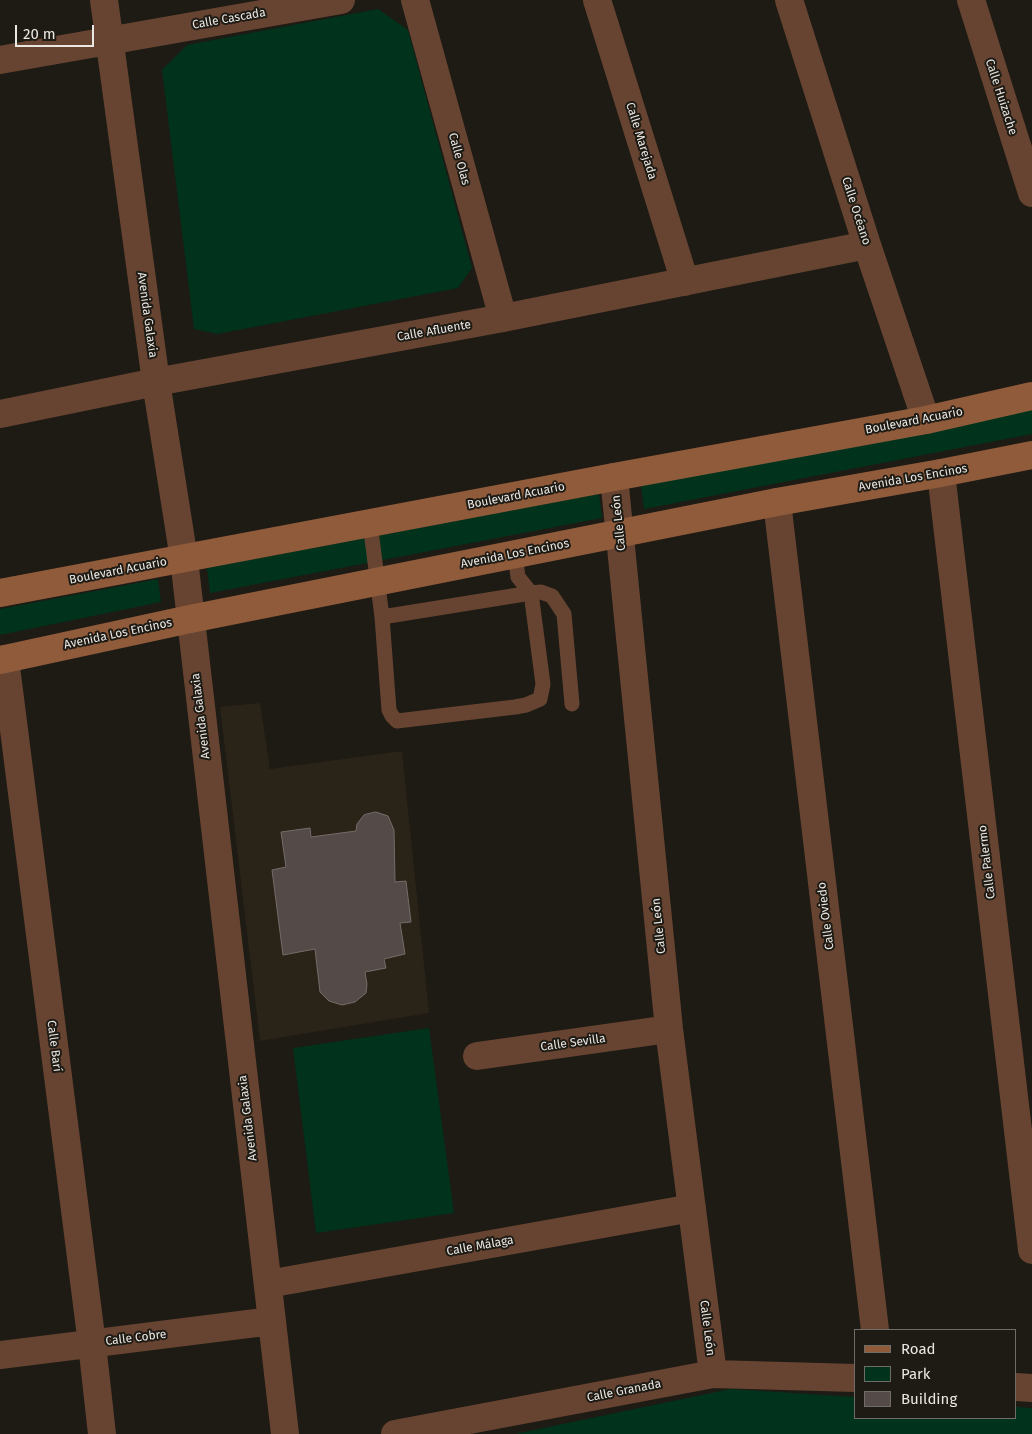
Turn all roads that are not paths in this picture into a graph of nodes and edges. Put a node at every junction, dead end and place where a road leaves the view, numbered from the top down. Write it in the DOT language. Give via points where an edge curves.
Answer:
graph roads {
  1 [pos="104,0"];
  2 [pos="341,0"];
  3 [pos="415,0"];
  4 [pos="597,0"];
  5 [pos="789,0"];
  6 [pos="971,0"];
  7 [pos="109,40"];
  8 [pos="0,60"];
  9 [pos="1032,193"];
  10 [pos="867,246"];
  11 [pos="684,282"];
  12 [pos="503,318"];
  13 [pos="156,382"];
  14 [pos="1032,396"];
  15 [pos="0,414"];
  16 [pos="926,420"];
  17 [pos="1032,455"];
  18 [pos="942,473"];
  19 [pos="614,477"];
  20 [pos="777,502"];
  21 [pos="370,523"];
  22 [pos="620,534"];
  23 [pos="515,555"];
  24 [pos="184,559"];
  25 [pos="376,582"];
  26 [pos="0,593"];
  27 [pos="530,593"];
  28 [pos="382,618"];
  29 [pos="190,619"];
  30 [pos="3,659"];
  31 [pos="572,704"];
  32 [pos="669,1029"];
  33 [pos="477,1056"];
  34 [pos="692,1208"];
  35 [pos="1032,1250"];
  36 [pos="268,1284"];
  37 [pos="272,1321"];
  38 [pos="875,1329"];
  39 [pos="92,1344"];
  40 [pos="0,1355"];
  41 [pos="713,1374"];
  42 [pos="854,1378"];
  43 [pos="1017,1387"];
  44 [pos="1032,1388"];
  45 [pos="102,1434"];
  46 [pos="285,1434"];
  47 [pos="395,1434"];
  1 -- 7 [label="street, Avenida Galaxia"];
  2 -- 7 [label="street, Calle Cascada"];
  3 -- 12 [label="street, Calle Olas"];
  4 -- 11 [label="street, Calle Marejada"];
  5 -- 10 [label="street, Calle Océano"];
  6 -- 9 [label="street, Calle Huizache"];
  7 -- 8 [label="street, Calle Cascada"];
  7 -- 13 [label="street, Avenida Galaxia"];
  10 -- 11 [label="street, Calle Afluente"];
  10 -- 16 [label="street, Calle Océano"];
  11 -- 12 [label="street, Calle Afluente"];
  12 -- 13 [label="street, Calle Afluente"];
  13 -- 15 [label="street, Calle Afluente"];
  13 -- 24 [label="street, Avenida Galaxia"];
  14 -- 16 [label="street, Boulevard Acuario"];
  16 -- 19 [label="street, Boulevard Acuario"];
  17 -- 18 [label="street, Avenida Los Encinos"];
  18 -- 20 [label="street, Avenida Los Encinos"];
  18 -- 35 [label="street, Calle Palermo"];
  19 -- 21 [label="street, Boulevard Acuario"];
  19 -- 22 [label="street, Calle León"];
  20 -- 22 [label="street, Avenida Los Encinos"];
  20 -- 38 [label="street, Calle Oviedo"];
  21 -- 24 [label="street, Boulevard Acuario"];
  21 -- 25 [label="lane"];
  22 -- 23 [label="street, Avenida Los Encinos"];
  22 -- 32 [label="street, Calle León"];
  23 -- 25 [label="street, Avenida Los Encinos"];
  23 -- 27 [label="lane" via="518,578"];
  24 -- 26 [label="street, Boulevard Acuario"];
  24 -- 29 [label="street, Avenida Galaxia"];
  25 -- 28 [label="lane"];
  25 -- 29 [label="street, Avenida Los Encinos"];
  27 -- 28 [label="lane"];
  27 -- 28 [label="lane" via="543,684 540,699 515,707 397,721 389,710"];
  27 -- 31 [label="lane" via="542,592 552,596 564,614"];
  29 -- 30 [label="street, Avenida Los Encinos"];
  29 -- 36 [label="street, Avenida Galaxia"];
  30 -- 39 [label="street, Calle Barí"];
  32 -- 33 [label="street, Calle Sevilla"];
  32 -- 34 [label="street, Calle León"];
  34 -- 36 [label="street, Calle Málaga"];
  34 -- 41 [label="street, Calle León"];
  36 -- 37 [label="street, Avenida Galaxia"];
  37 -- 39 [label="street, Calle Cobre"];
  37 -- 46 [label="street, Avenida Galaxia"];
  39 -- 40 [label="street, Calle Cobre"];
  39 -- 45 [label="street, Calle Barí"];
  41 -- 42 [label="street, Calle Granada"];
  41 -- 47 [label="street, Calle Granada"];
  43 -- 44 [label="street"];
}
